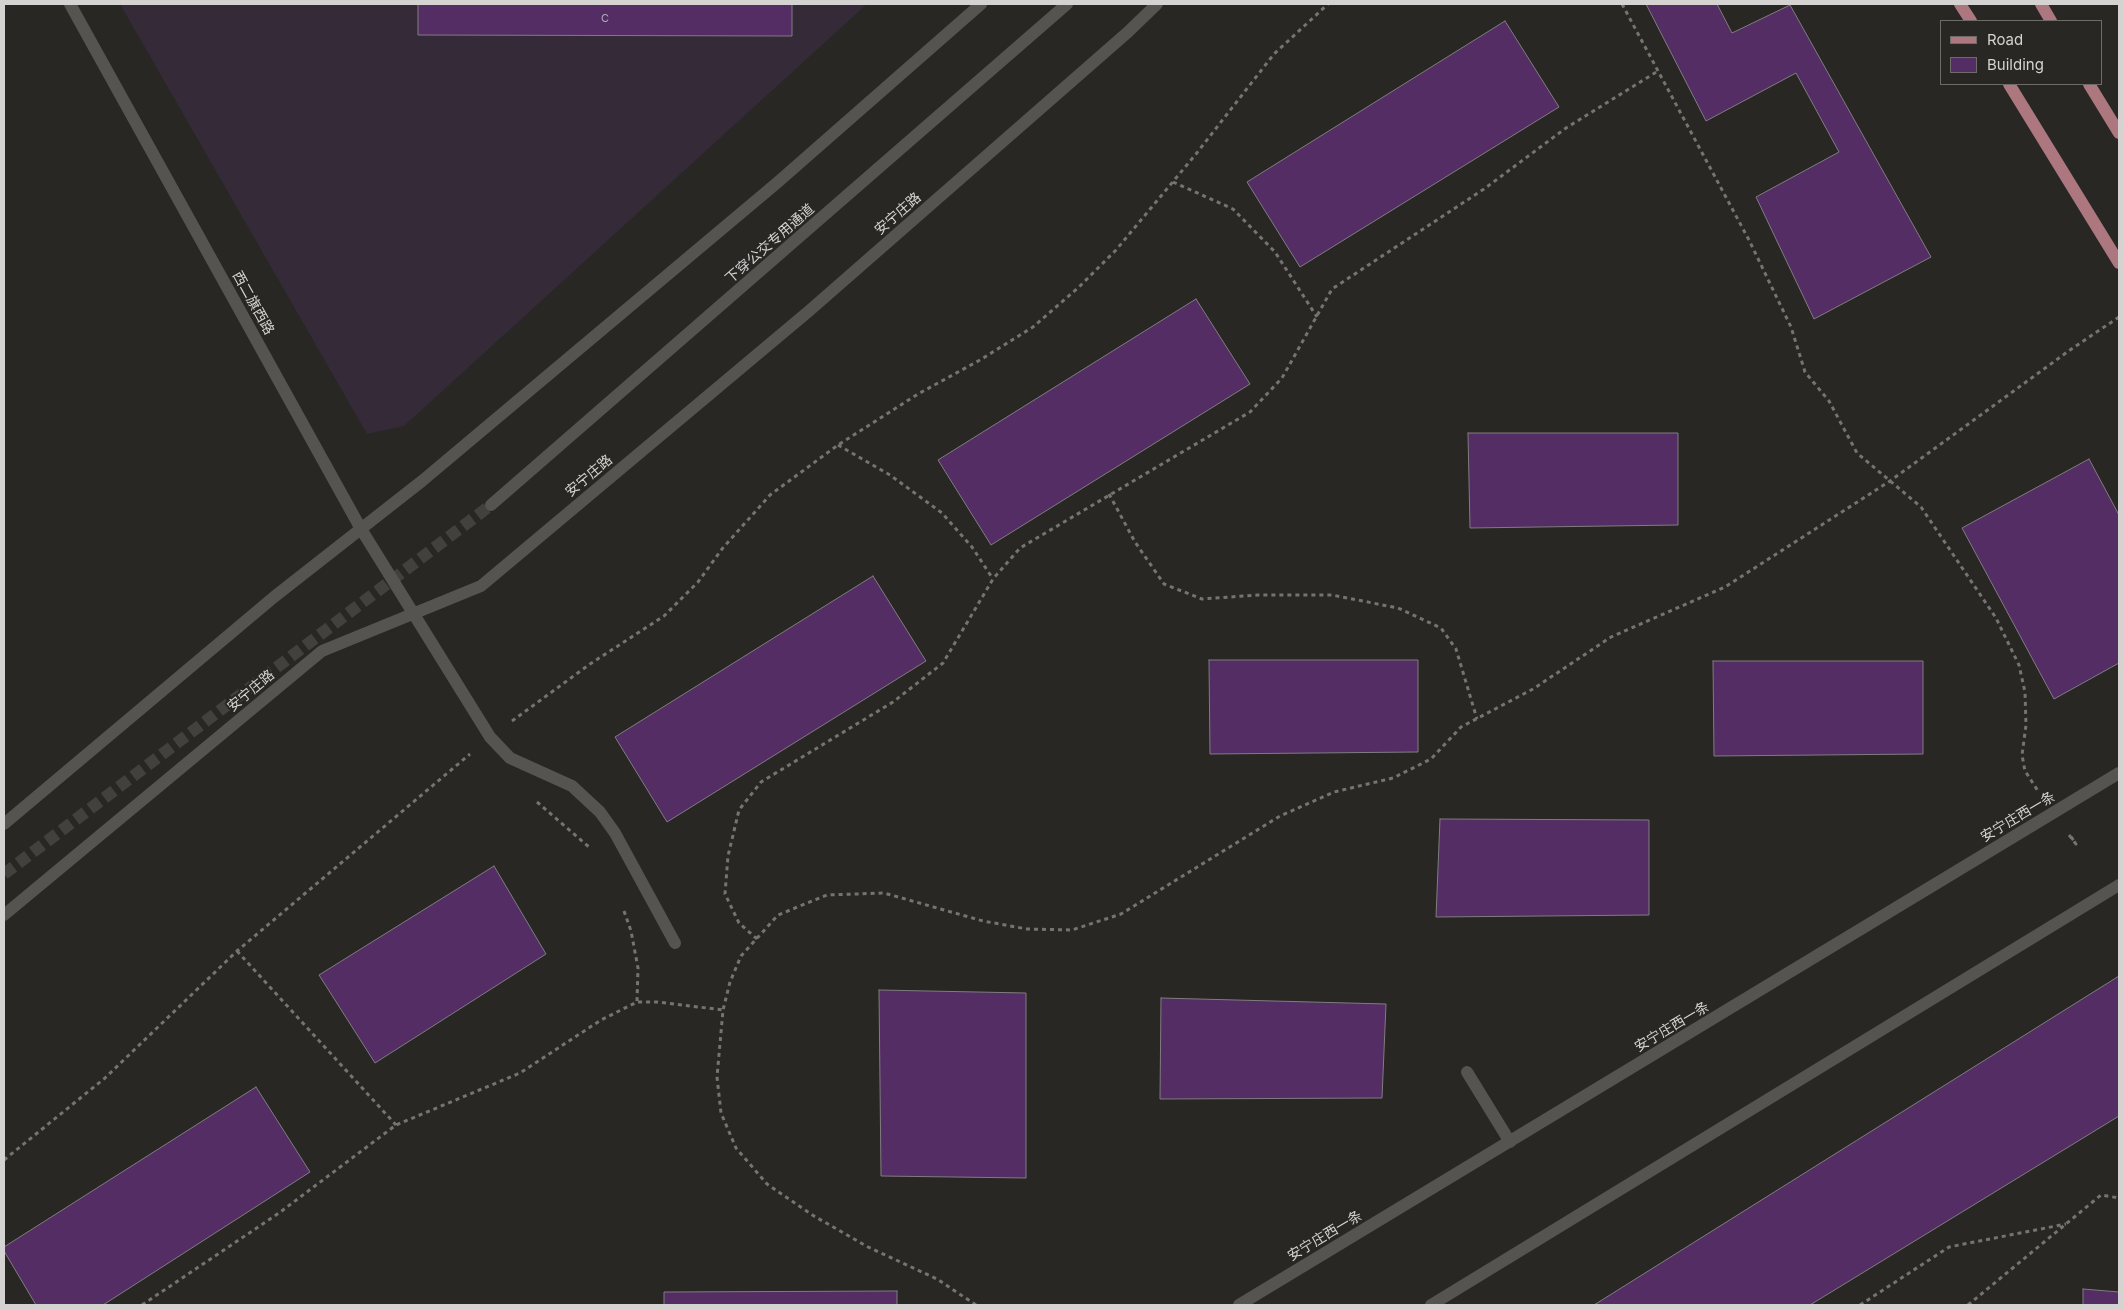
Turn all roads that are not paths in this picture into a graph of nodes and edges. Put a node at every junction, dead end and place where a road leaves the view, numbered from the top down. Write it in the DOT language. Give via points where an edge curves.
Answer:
graph roads {
  1 [pos="70,4"];
  2 [pos="981,4"];
  3 [pos="1067,4"];
  4 [pos="1157,4"];
  5 [pos="1960,4"];
  6 [pos="2041,4"];
  7 [pos="1970,20"];
  8 [pos="2051,20"];
  9 [pos="2010,85"];
  10 [pos="2090,85"];
  11 [pos="2119,133"];
  12 [pos="2119,263"];
  13 [pos="491,505"];
  14 [pos="361,529"];
  15 [pos="413,614"];
  16 [pos="2119,773"];
  17 [pos="4,824"];
  18 [pos="2119,884"];
  19 [pos="4,915"];
  20 [pos="675,943"];
  21 [pos="1467,1072"];
  22 [pos="1510,1142"];
  23 [pos="1239,1305"];
  24 [pos="1431,1305"];
  1 -- 14 [label="street, 西二旗西路"];
  2 -- 14 [label="street" via="778,182"];
  3 -- 13 [label="street, 下穿公交专用通道"];
  4 -- 15 [label="street, 安宁庄路" via="809,311 481,586"];
  5 -- 7 [label="main road"];
  6 -- 8 [label="main road"];
  9 -- 12 [label="main road"];
  10 -- 11 [label="main road"];
  14 -- 15 [label="street, 西二旗西路"];
  14 -- 17 [label="street" via="274,597"];
  15 -- 19 [label="street, 安宁庄路" via="322,652"];
  15 -- 20 [label="street, 西二旗西路" via="490,737 510,758 572,786 600,812 615,833"];
  16 -- 22 [label="street, 安宁庄西一条"];
  18 -- 24 [label="street"];
  21 -- 22 [label="street"];
  22 -- 23 [label="street, 安宁庄西一条"];
}
